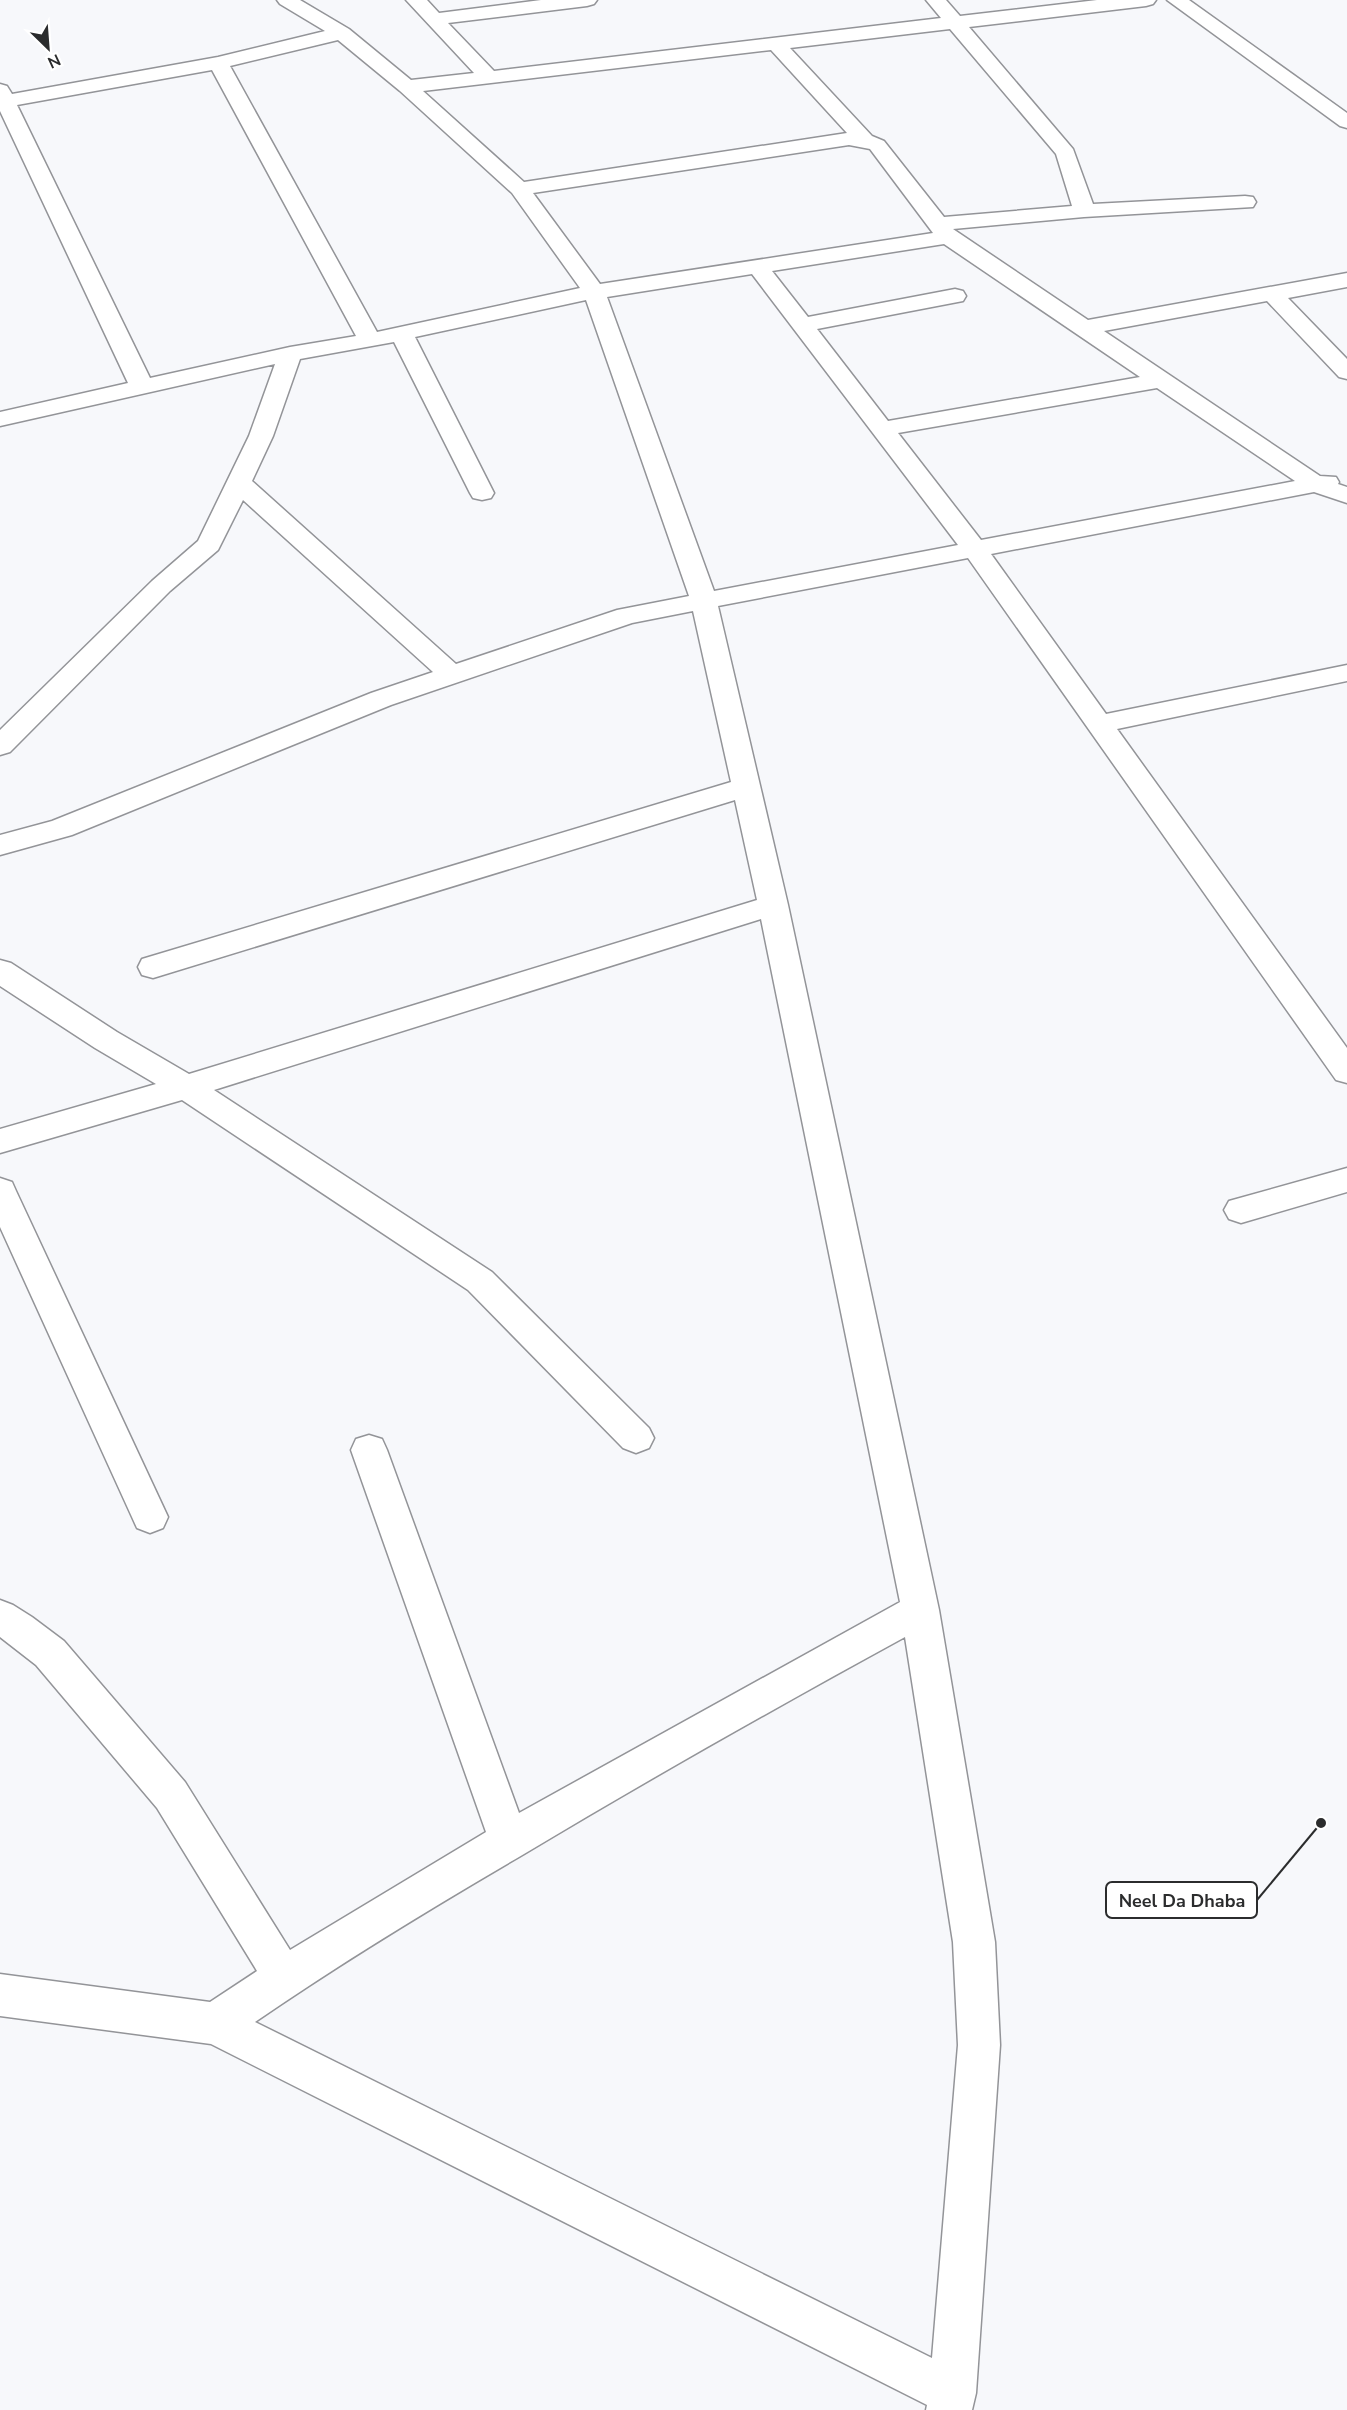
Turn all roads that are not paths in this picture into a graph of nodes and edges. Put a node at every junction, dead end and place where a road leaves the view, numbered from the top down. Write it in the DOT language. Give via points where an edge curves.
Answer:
graph roads {
  1 [pos="287,0"];
  2 [pos="416,0"];
  3 [pos="587,0"];
  4 [pos="936,0"];
  5 [pos="1146,0"];
  6 [pos="1178,0"];
  7 [pos="434,20"];
  8 [pos="953,21"];
  9 [pos="342,33"];
  10 [pos="775,43"];
  11 [pos="218,63"];
  12 [pos="489,78"];
  13 [pos="407,87"];
  14 [pos="1,97"];
  15 [pos="1347,122"];
  16 [pos="865,140"];
  17 [pos="519,189"];
  18 [pos="1245,202"];
  19 [pos="1084,211"];
  20 [pos="943,230"];
  21 [pos="757,266"];
  22 [pos="1347,280"];
  23 [pos="594,292"];
  24 [pos="1271,293"];
  25 [pos="955,296"];
  26 [pos="803,325"];
  27 [pos="1084,328"];
  28 [pos="401,333"];
  29 [pos="370,340"];
  30 [pos="290,354"];
  31 [pos="1347,372"];
  32 [pos="1161,380"];
  33 [pos="142,387"];
  34 [pos="0,419"];
  35 [pos="882,429"];
  36 [pos="1347,478"];
  37 [pos="239,483"];
  38 [pos="1316,484"];
  39 [pos="482,493"];
  40 [pos="1347,496"];
  41 [pos="974,548"];
  42 [pos="704,601"];
  43 [pos="1347,673"];
  44 [pos="452,675"];
  45 [pos="1099,723"];
  46 [pos="0,746"];
  47 [pos="747,787"];
  48 [pos="0,845"];
  49 [pos="773,905"];
  50 [pos="153,967"];
  51 [pos="0,970"];
  52 [pos="1347,1072"];
  53 [pos="186,1087"];
  54 [pos="0,1141"];
  55 [pos="1347,1180"];
  56 [pos="0,1191"];
  57 [pos="1241,1210"];
  58 [pos="636,1438"];
  59 [pos="369,1450"];
  60 [pos="150,1516"];
  61 [pos="920,1610"];
  62 [pos="0,1617"];
  63 [pos="509,1841"];
  64 [pos="283,1977"];
  65 [pos="0,1995"];
  66 [pos="215,2024"];
  67 [pos="951,2401"];
  1 -- 9 [label="street"];
  2 -- 7 [label="street"];
  3 -- 7 [label="street"];
  4 -- 8 [label="street"];
  5 -- 8 [label="street"];
  6 -- 15 [label="street"];
  7 -- 12 [label="street"];
  8 -- 10 [label="street"];
  8 -- 19 [label="street" via="1066,153"];
  9 -- 11 [label="street"];
  9 -- 13 [label="street"];
  10 -- 12 [label="street"];
  10 -- 16 [label="street"];
  11 -- 14 [label="street"];
  11 -- 29 [label="street"];
  12 -- 13 [label="street"];
  13 -- 17 [label="street"];
  14 -- 33 [label="street"];
  16 -- 17 [label="street" via="849,139"];
  16 -- 20 [label="street" via="877,145"];
  17 -- 23 [label="street"];
  18 -- 19 [label="street"];
  19 -- 20 [label="street"];
  20 -- 21 [label="street"];
  20 -- 27 [label="street"];
  21 -- 23 [label="street"];
  21 -- 26 [label="street"];
  22 -- 24 [label="street"];
  23 -- 28 [label="street"];
  23 -- 42 [label="street"];
  24 -- 27 [label="street"];
  24 -- 31 [label="street"];
  25 -- 26 [label="street"];
  26 -- 35 [label="street"];
  27 -- 32 [label="street"];
  28 -- 29 [label="street"];
  28 -- 39 [label="street"];
  29 -- 30 [label="street"];
  30 -- 33 [label="street"];
  30 -- 37 [label="street" via="261,436"];
  32 -- 35 [label="street"];
  32 -- 38 [label="street"];
  33 -- 34 [label="street"];
  35 -- 41 [label="street"];
  36 -- 38 [label="street"];
  37 -- 44 [label="street"];
  37 -- 46 [label="street" via="209,545 161,586"];
  38 -- 40 [label="street"];
  38 -- 41 [label="street"];
  41 -- 42 [label="street"];
  41 -- 45 [label="street"];
  42 -- 44 [label="street" via="626,616"];
  42 -- 47 [label="street"];
  43 -- 45 [label="street"];
  44 -- 48 [label="street" via="370,703 62,828"];
  45 -- 52 [label="street"];
  47 -- 49 [label="street"];
  47 -- 50 [label="street"];
  49 -- 53 [label="street"];
  49 -- 61 [label="street"];
  51 -- 53 [label="street"];
  53 -- 54 [label="street"];
  53 -- 58 [label="street" via="480,1281"];
  55 -- 57 [label="street"];
  56 -- 60 [label="street"];
  59 -- 63 [label="street"];
  61 -- 63 [label="street" via="792,1678"];
  61 -- 67 [label="street" via="974,1942 979,2045"];
  62 -- 64 [label="street" via="50,1653 171,1795"];
  63 -- 64 [label="street"];
  64 -- 66 [label="street"];
  65 -- 66 [label="street"];
  66 -- 67 [label="street" via="738,2288"];
}
